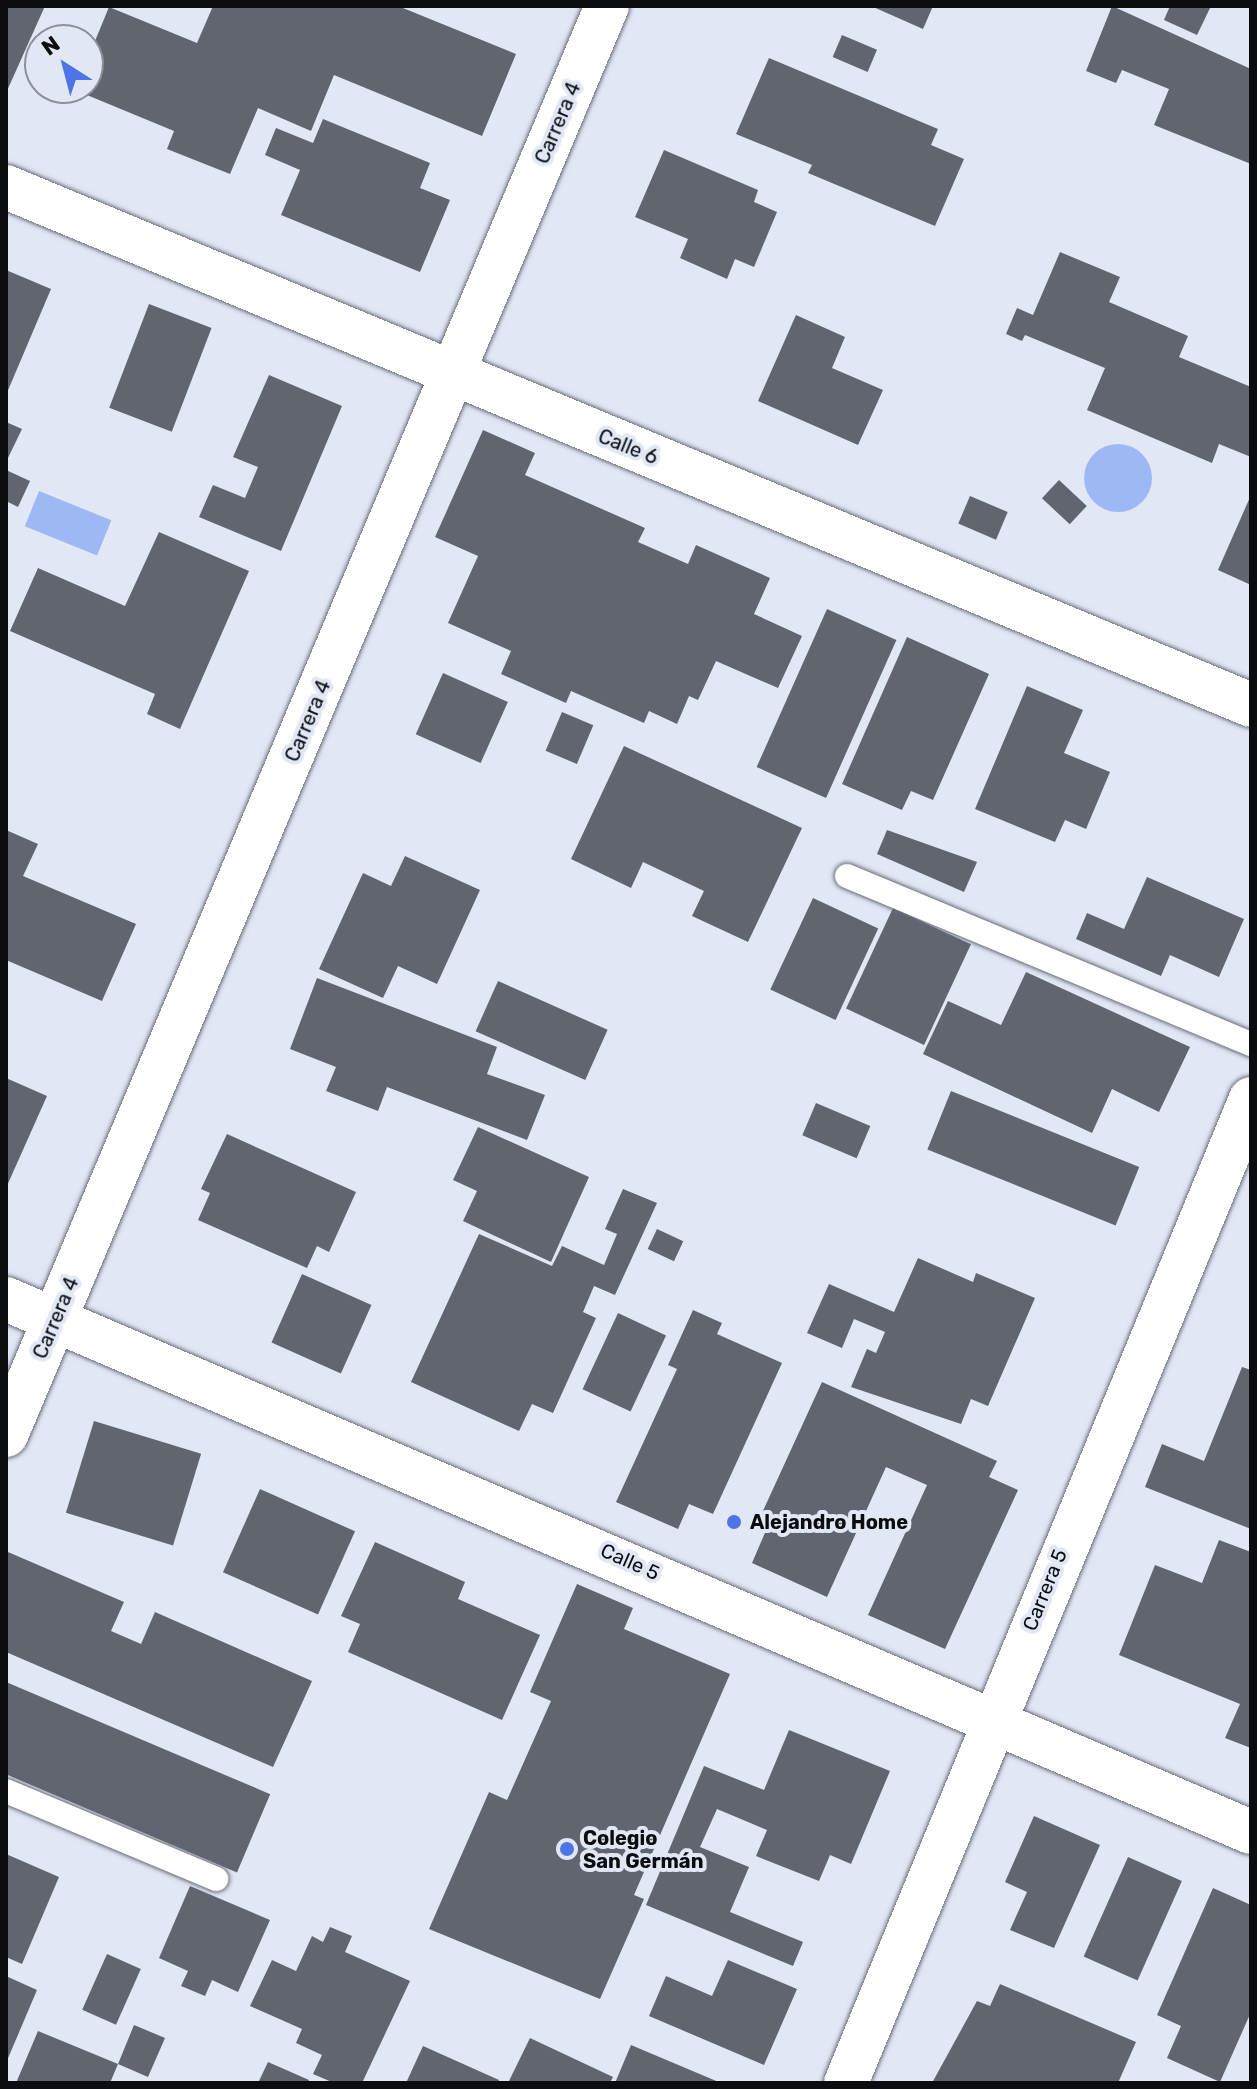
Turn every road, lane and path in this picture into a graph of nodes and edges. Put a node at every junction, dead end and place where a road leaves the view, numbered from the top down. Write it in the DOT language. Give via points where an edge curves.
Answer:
graph roads {
  1 [pos="607,6"];
  2 [pos="6,187"];
  3 [pos="453,374"];
  4 [pos="1251,705"];
  5 [pos="847,876"];
  6 [pos="1251,1044"];
  7 [pos="1251,1099"];
  8 [pos="6,1299"];
  9 [pos="55,1320"];
  10 [pos="6,1435"];
  11 [pos="993,1720"];
  12 [pos="6,1791"];
  13 [pos="1251,1832"];
  14 [pos="216,1879"];
  15 [pos="846,2083"];
  1 -- 3 [label="street, Carrera 4"];
  2 -- 3 [label="street, Calle 6"];
  3 -- 4 [label="street, Calle 6"];
  3 -- 9 [label="street, Carrera 4"];
  5 -- 6 [label="lane"];
  7 -- 11 [label="street, Carrera 5"];
  8 -- 9 [label="street, Calle 5"];
  9 -- 10 [label="street, Carrera 4"];
  9 -- 11 [label="street, Calle 5"];
  11 -- 13 [label="street, Calle 5"];
  11 -- 15 [label="street, Carrera 5"];
  12 -- 14 [label="lane"];
}
